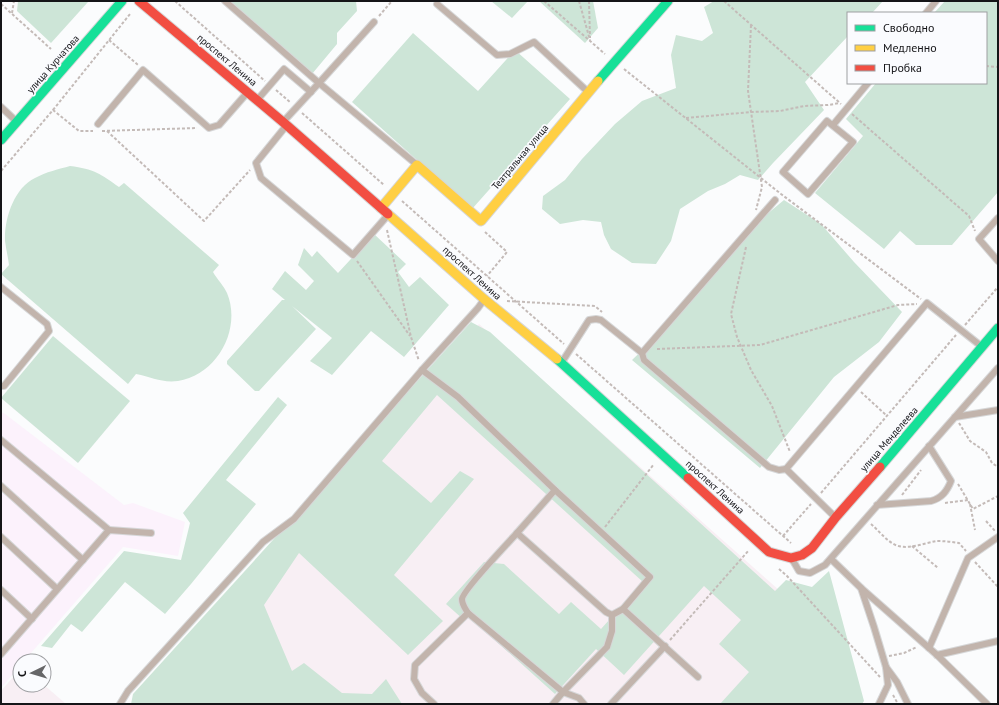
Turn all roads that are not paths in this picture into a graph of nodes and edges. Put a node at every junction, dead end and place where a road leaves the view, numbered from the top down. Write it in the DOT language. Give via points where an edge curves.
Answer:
graph roads {
  1 [pos="122,1"];
  2 [pos="139,1"];
  3 [pos="225,1"];
  4 [pos="668,1"];
  5 [pos="936,1"];
  6 [pos="437,4"];
  7 [pos="927,12"];
  8 [pos="374,22"];
  9 [pos="319,83"];
  10 [pos="867,84"];
  11 [pos="248,92"];
  12 [pos="311,92"];
  13 [pos="588,92"];
  14 [pos="257,100"];
  15 [pos="1,107"];
  16 [pos="17,122"];
  17 [pos="285,123"];
  18 [pos="98,124"];
  19 [pos="832,125"];
  20 [pos="1,140"];
  21 [pos="417,165"];
  22 [pos="775,200"];
  23 [pos="381,208"];
  24 [pos="390,214"];
  25 [pos="998,218"];
  26 [pos="998,261"];
  27 [pos="2,289"];
  28 [pos="484,299"];
  29 [pos="998,328"];
  30 [pos="982,346"];
  31 [pos="644,351"];
  32 [pos="562,363"];
  33 [pos="998,368"];
  34 [pos="422,370"];
  35 [pos="1,386"];
  36 [pos="998,410"];
  37 [pos="955,417"];
  38 [pos="1,440"];
  39 [pos="929,446"];
  40 [pos="786,469"];
  41 [pos="1,486"];
  42 [pos="555,490"];
  43 [pos="877,505"];
  44 [pos="836,517"];
  45 [pos="109,530"];
  46 [pos="151,533"];
  47 [pos="517,533"];
  48 [pos="998,536"];
  49 [pos="1,537"];
  50 [pos="791,558"];
  51 [pos="831,559"];
  52 [pos="83,560"];
  53 [pos="861,588"];
  54 [pos="57,589"];
  55 [pos="1,590"];
  56 [pos="623,609"];
  57 [pos="468,613"];
  58 [pos="612,615"];
  59 [pos="32,619"];
  60 [pos="998,642"];
  61 [pos="1,643"];
  62 [pos="665,646"];
  63 [pos="6,648"];
  64 [pos="929,648"];
  65 [pos="1,654"];
  66 [pos="937,655"];
  67 [pos="886,667"];
  68 [pos="698,677"];
  69 [pos="563,692"];
  70 [pos="120,704"];
  71 [pos="434,704"];
  72 [pos="553,704"];
  73 [pos="584,704"];
  74 [pos="611,704"];
  75 [pos="879,704"];
  76 [pos="908,704"];
  77 [pos="987,704"];
  1 -- 16 [label="street, улица Курчатова"];
  2 -- 11 [label="street, проспект Ленина"];
  3 -- 9 [label="lane"];
  4 -- 13 [label="street, Театральная улица"];
  5 -- 7 [label="lane"];
  6 -- 13 [label="lane" via="497,55 510,54 534,42"];
  8 -- 9 [label="lane"];
  9 -- 12 [label="lane"];
  9 -- 21 [label="lane"];
  10 -- 19 [label="lane"];
  11 -- 14 [label="street, проспект Ленина"];
  11 -- 18 [label="lane" via="219,125 210,128 143,70"];
  12 -- 14 [label="lane" via="284,69"];
  12 -- 17 [label="lane"];
  13 -- 21 [label="street, Театральная улица" via="482,220"];
  14 -- 17 [label="street, проспект Ленина"];
  15 -- 16 [label="lane"];
  16 -- 20 [label="street, улица Курчатова"];
  17 -- 23 [label="street, проспект Ленина"];
  17 -- 24 [label="lane" via="256,163 261,178 353,255"];
  19 -- 19 [label="lane" via="853,142 808,194 783,172 827,121"];
  21 -- 23 [label="street"];
  22 -- 31 [label="lane"];
  23 -- 24 [label="street, проспект Ленина"];
  24 -- 28 [label="street, проспект Ленина"];
  25 -- 26 [label="lane" via="979,239"];
  27 -- 35 [label="lane" via="47,324 49,331 4,386"];
  28 -- 32 [label="street, проспект Ленина"];
  28 -- 34 [label="lane"];
  29 -- 30 [label="street, улица Менделеева"];
  30 -- 40 [label="lane" via="927,303"];
  30 -- 44 [label="street, улица Менделеева"];
  31 -- 32 [label="lane" via="601,320 589,320"];
  31 -- 40 [label="lane" via="644,360 769,467"];
  32 -- 50 [label="street, проспект Ленина" via="769,552"];
  33 -- 37 [label="lane"];
  34 -- 42 [label="lane" via="458,397"];
  34 -- 70 [label="lane" via="294,519 263,542 128,691"];
  36 -- 37 [label="lane"];
  37 -- 39 [label="lane"];
  38 -- 45 [label="lane"];
  39 -- 43 [label="lane"];
  39 -- 43 [label="lane" via="951,481 948,489 939,499 931,501"];
  40 -- 44 [label="lane"];
  41 -- 52 [label="lane"];
  42 -- 47 [label="lane"];
  42 -- 56 [label="lane" via="650,576"];
  43 -- 51 [label="lane"];
  44 -- 50 [label="street, улица Менделеева" via="812,548 802,555"];
  45 -- 46 [label="lane"];
  45 -- 52 [label="lane"];
  47 -- 57 [label="lane" via="472,582 462,597"];
  47 -- 58 [label="lane"];
  48 -- 64 [label="lane" via="968,558"];
  49 -- 54 [label="lane"];
  50 -- 51 [label="lane" via="799,571 810,573"];
  51 -- 53 [label="lane"];
  52 -- 54 [label="lane"];
  53 -- 64 [label="lane"];
  53 -- 67 [label="lane"];
  54 -- 59 [label="lane"];
  55 -- 59 [label="lane"];
  56 -- 58 [label="lane"];
  56 -- 62 [label="lane"];
  57 -- 69 [label="lane"];
  57 -- 71 [label="lane" via="415,665 414,679 422,693"];
  58 -- 69 [label="lane" via="612,631 607,647"];
  59 -- 63 [label="lane"];
  60 -- 66 [label="lane"];
  61 -- 63 [label="lane"];
  62 -- 68 [label="lane"];
  62 -- 74 [label="lane"];
  63 -- 65 [label="lane"];
  64 -- 66 [label="lane"];
  66 -- 77 [label="lane"];
  67 -- 75 [label="lane" via="888,685"];
  67 -- 76 [label="lane"];
  69 -- 72 [label="lane"];
  69 -- 73 [label="lane" via="579,698"];
}
